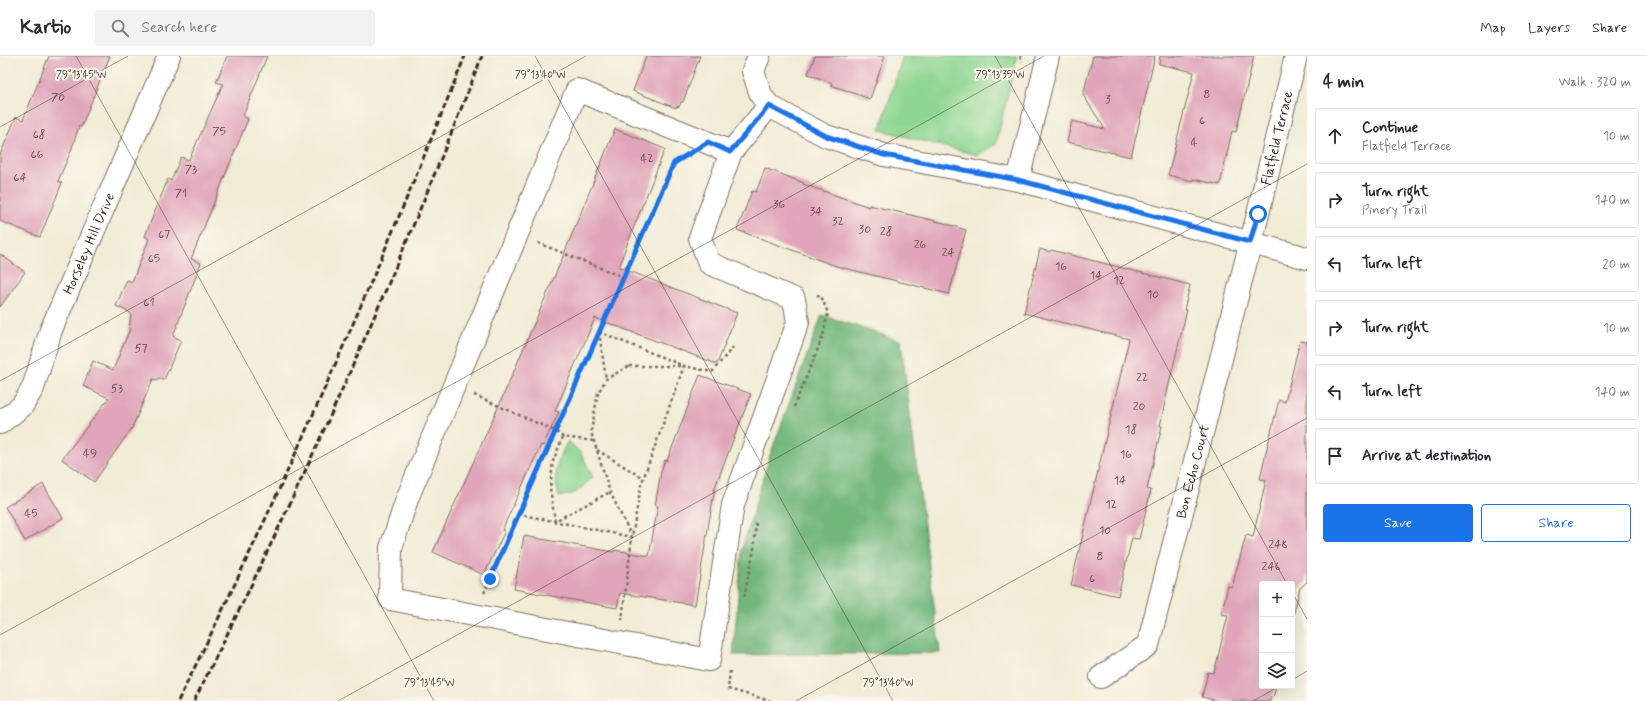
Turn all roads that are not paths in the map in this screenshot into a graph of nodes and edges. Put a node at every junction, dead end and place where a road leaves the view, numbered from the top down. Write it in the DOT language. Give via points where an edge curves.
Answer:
graph roads {
  1 [pos="169,56"];
  2 [pos="759,56"];
  3 [pos="1048,56"];
  4 [pos="1296,56"];
  5 [pos="769,106"];
  6 [pos="730,152"];
  7 [pos="1018,180"];
  8 [pos="1250,242"];
  9 [pos="1307,258"];
  10 [pos="0,423"];
  11 [pos="1101,677"];
  1 -- 10 [label="street, Horseley Hill Drive" via="51,330 33,388 22,406"];
  2 -- 5 [label="street" via="753,70 761,95"];
  3 -- 7 [label="street"];
  4 -- 8 [label="street, Flatfield Terrace"];
  5 -- 6 [label="street"];
  5 -- 7 [label="street" via="826,136 884,155"];
  6 -- 6 [label="street" via="577,90 406,499 391,548 390,599 709,660 733,505 798,322 794,298 709,263 700,238"];
  7 -- 8 [label="street"];
  8 -- 9 [label="street"];
  8 -- 11 [label="street, Bon Echo Court" via="1148,645"];
}
